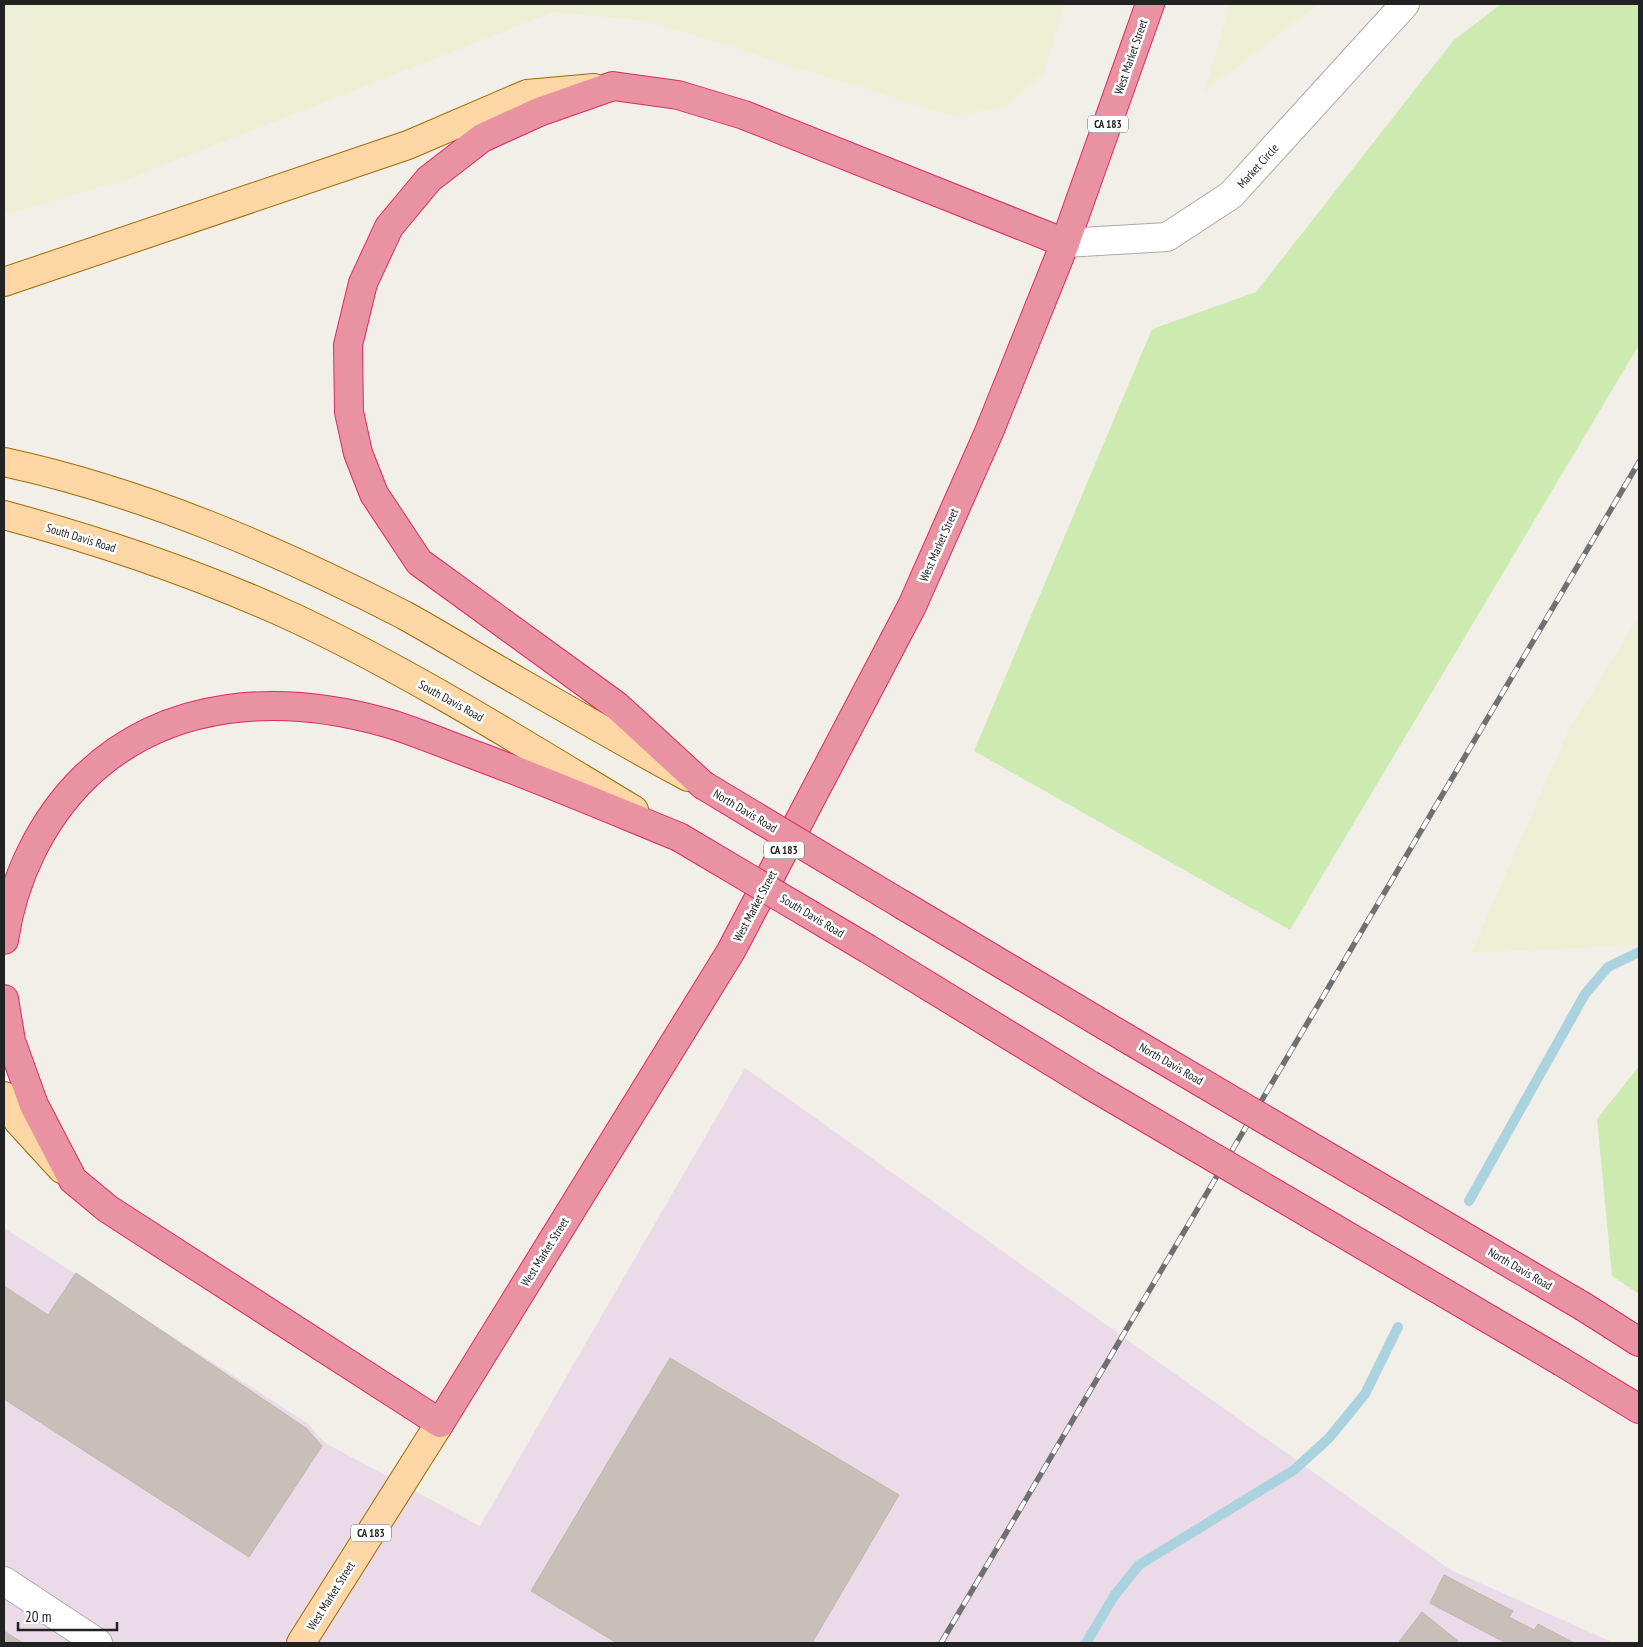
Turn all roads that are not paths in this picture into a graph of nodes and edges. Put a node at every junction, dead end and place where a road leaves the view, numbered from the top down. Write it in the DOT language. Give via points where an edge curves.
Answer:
graph roads {
  1 [pos="1150,4"];
  2 [pos="1405,4"];
  3 [pos="613,86"];
  4 [pos="1065,244"];
  5 [pos="4,282"];
  6 [pos="4,462"];
  7 [pos="4,515"];
  8 [pos="703,785"];
  9 [pos="679,837"];
  10 [pos="4,940"];
  11 [pos="4,999"];
  12 [pos="4,1096"];
  13 [pos="72,1180"];
  14 [pos="1639,1342"];
  15 [pos="1639,1408"];
  16 [pos="440,1423"];
  17 [pos="4,1580"];
  18 [pos="98,1643"];
  19 [pos="301,1643"];
  1 -- 4 [label="highway, West Market Street / CA 183"];
  2 -- 4 [label="street, Market Circle" via="1231,195 1167,237"];
  3 -- 4 [label="highway" via="678,95 744,115"];
  3 -- 5 [label="main road" via="527,94 408,144"];
  3 -- 8 [label="highway, North Davis Road" via="539,112 482,138 429,179 389,227 363,284 348,345 349,412 358,453 374,494 419,562 617,706"];
  4 -- 16 [label="highway, West Market Street / CA 183" via="989,432 912,606 731,951"];
  6 -- 8 [label="main road" via="152,505 301,565 405,616"];
  7 -- 9 [label="main road, South Davis Road" via="114,548 299,620 477,716"];
  8 -- 14 [label="highway, North Davis Road, bridge"];
  9 -- 10 [label="highway" via="536,778 387,723 325,709 273,705 212,710 160,728 107,756 66,796 38,837 8,910"];
  9 -- 15 [label="highway, South Davis Road, bridge" via="1090,1085"];
  11 -- 13 [label="highway" via="11,1041 34,1105"];
  12 -- 13 [label="main road" via="18,1121"];
  13 -- 16 [label="highway" via="108,1209"];
  16 -- 19 [label="main road, West Market Street / CA 183"];
  17 -- 18 [label="street"];
}
